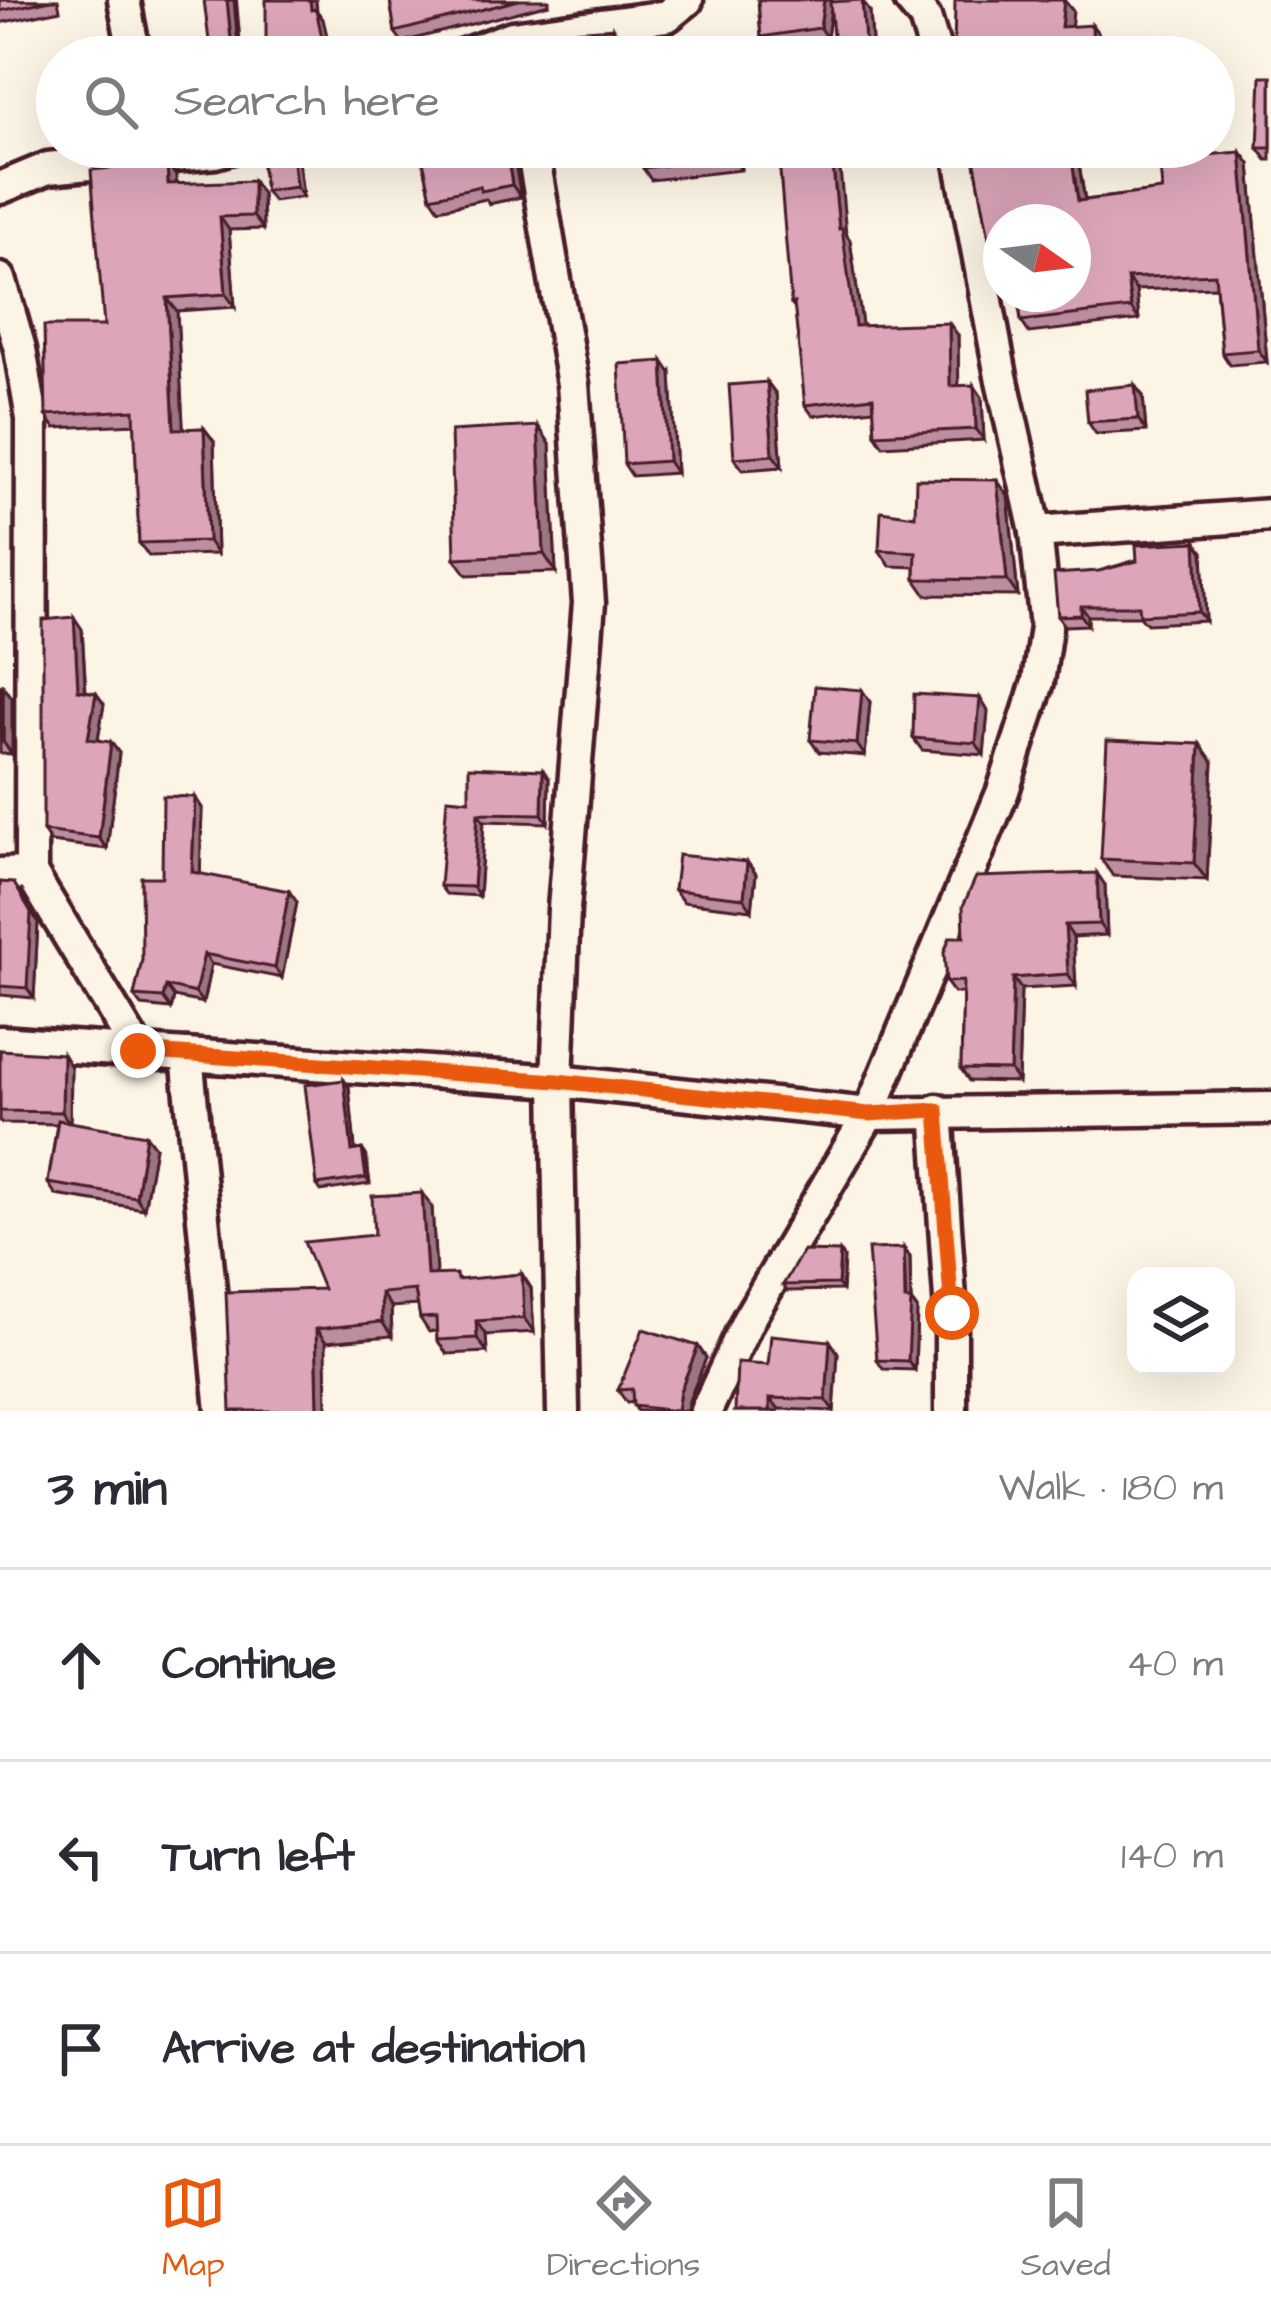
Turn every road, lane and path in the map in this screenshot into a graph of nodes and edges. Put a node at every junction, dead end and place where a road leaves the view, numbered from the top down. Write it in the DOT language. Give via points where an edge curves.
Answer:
graph roads {
  1 [pos="124,0"];
  2 [pos="253,0"];
  3 [pos="687,0"];
  4 [pos="910,0"];
  5 [pos="131,36"];
  6 [pos="256,36"];
  7 [pos="568,36"];
  8 [pos="931,36"];
  9 [pos="48,168"];
  10 [pos="536,168"];
  11 [pos="962,168"];
  12 [pos="0,188"];
  13 [pos="0,279"];
  14 [pos="1271,515"];
  15 [pos="1036,532"];
  16 [pos="16,874"];
  17 [pos="0,1042"];
  18 [pos="138,1051"];
  19 [pos="188,1055"];
  20 [pos="557,1081"];
  21 [pos="1271,1108"];
  22 [pos="937,1110"];
  23 [pos="869,1114"];
  24 [pos="222,1411"];
  25 [pos="563,1411"];
  26 [pos="706,1411"];
  27 [pos="951,1411"];
  1 -- 5 [label="street"];
  2 -- 6 [label="street"];
  3 -- 7 [label="street" via="667,16"];
  4 -- 8 [label="street"];
  9 -- 12 [label="street"];
  10 -- 20 [label="street" via="573,384 589,603"];
  11 -- 15 [label="street"];
  13 -- 16 [label="street" via="32,419"];
  14 -- 15 [label="street"];
  15 -- 23 [label="street" via="1046,627 1038,682 1003,791"];
  16 -- 18 [label="street"];
  17 -- 18 [label="street"];
  18 -- 19 [label="street"];
  19 -- 20 [label="street"];
  19 -- 24 [label="street"];
  20 -- 23 [label="street"];
  20 -- 25 [label="street"];
  21 -- 22 [label="street"];
  22 -- 23 [label="street"];
  22 -- 27 [label="street"];
  23 -- 26 [label="street" via="748,1320"];
}
